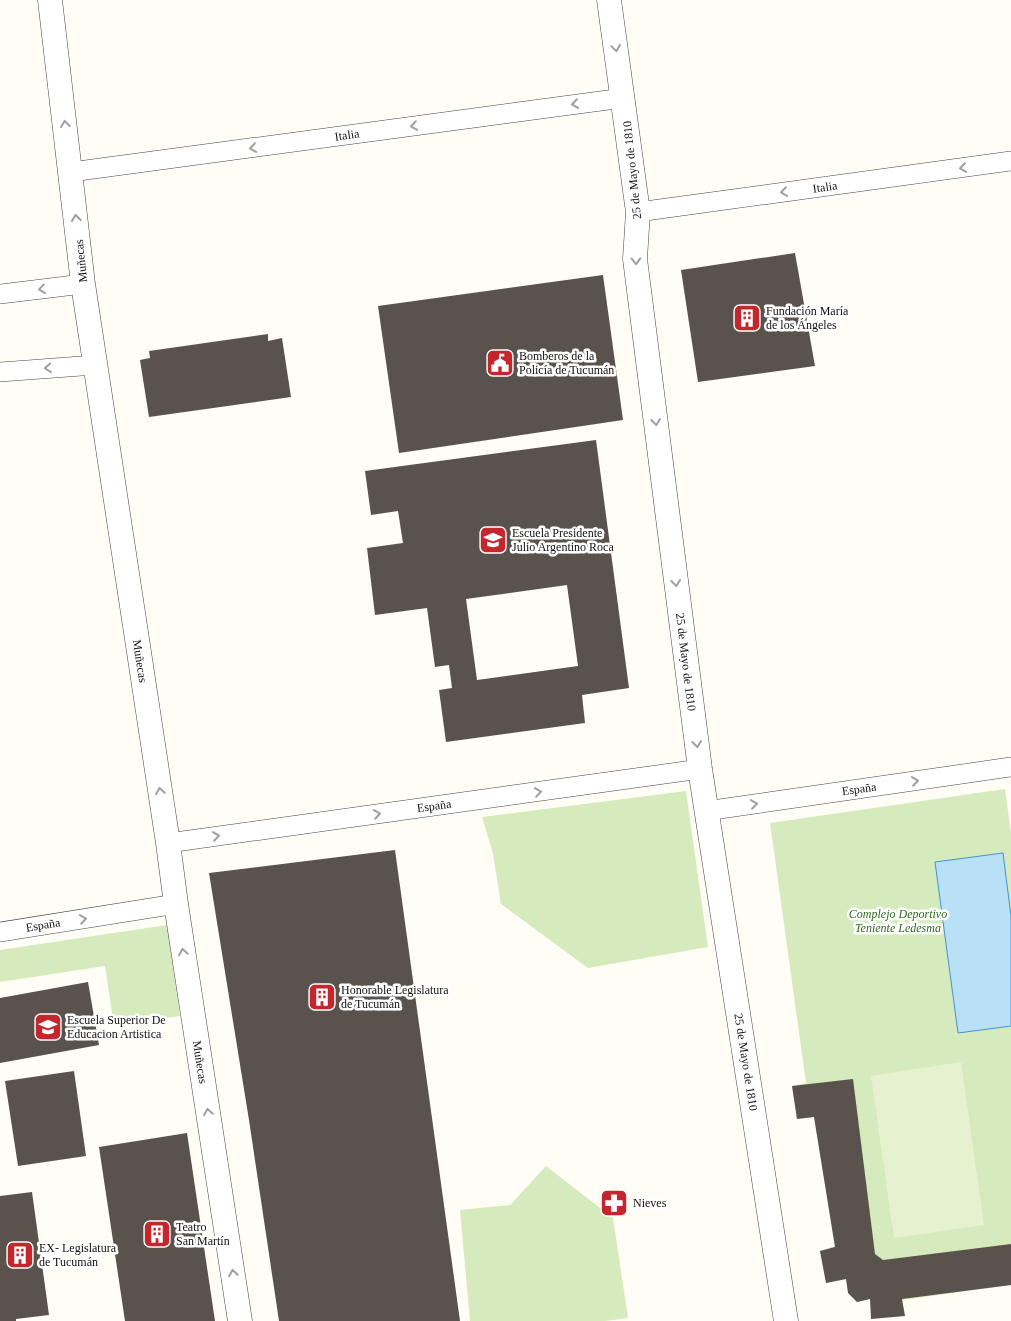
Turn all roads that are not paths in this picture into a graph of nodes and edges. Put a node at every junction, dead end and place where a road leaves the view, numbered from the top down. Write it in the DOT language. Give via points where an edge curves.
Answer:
graph roads {
  1 [pos="50,0"];
  2 [pos="609,0"];
  3 [pos="623,98"];
  4 [pos="1011,161"];
  5 [pos="71,172"];
  6 [pos="638,212"];
  7 [pos="83,284"];
  8 [pos="0,294"];
  9 [pos="95,365"];
  10 [pos="0,372"];
  11 [pos="1011,767"];
  12 [pos="700,769"];
  13 [pos="706,811"];
  14 [pos="168,843"];
  15 [pos="176,904"];
  16 [pos="0,932"];
  17 [pos="240,1321"];
  18 [pos="786,1321"];
  5 -- 1 [label="street, Muñecas, one-way"];
  2 -- 3 [label="street, 25 de Mayo de 1810, one-way"];
  3 -- 5 [label="street, Italia, one-way"];
  3 -- 6 [label="street, 25 de Mayo de 1810"];
  4 -- 6 [label="street, Italia, one-way"];
  7 -- 5 [label="street, Muñecas, one-way"];
  6 -- 12 [label="street, 25 de Mayo de 1810, one-way" via="635,259"];
  7 -- 8 [label="street, one-way"];
  7 -- 9 [label="street, Muñecas"];
  9 -- 10 [label="street, one-way"];
  14 -- 9 [label="street, Muñecas, one-way"];
  13 -- 11 [label="street, España, one-way"];
  12 -- 13 [label="street, 25 de Mayo de 1810"];
  14 -- 12 [label="street, España, one-way"];
  13 -- 18 [label="street, 25 de Mayo de 1810"];
  14 -- 15 [label="street, Muñecas"];
  16 -- 15 [label="street, España, one-way"];
  17 -- 15 [label="street, Muñecas, one-way"];
}
